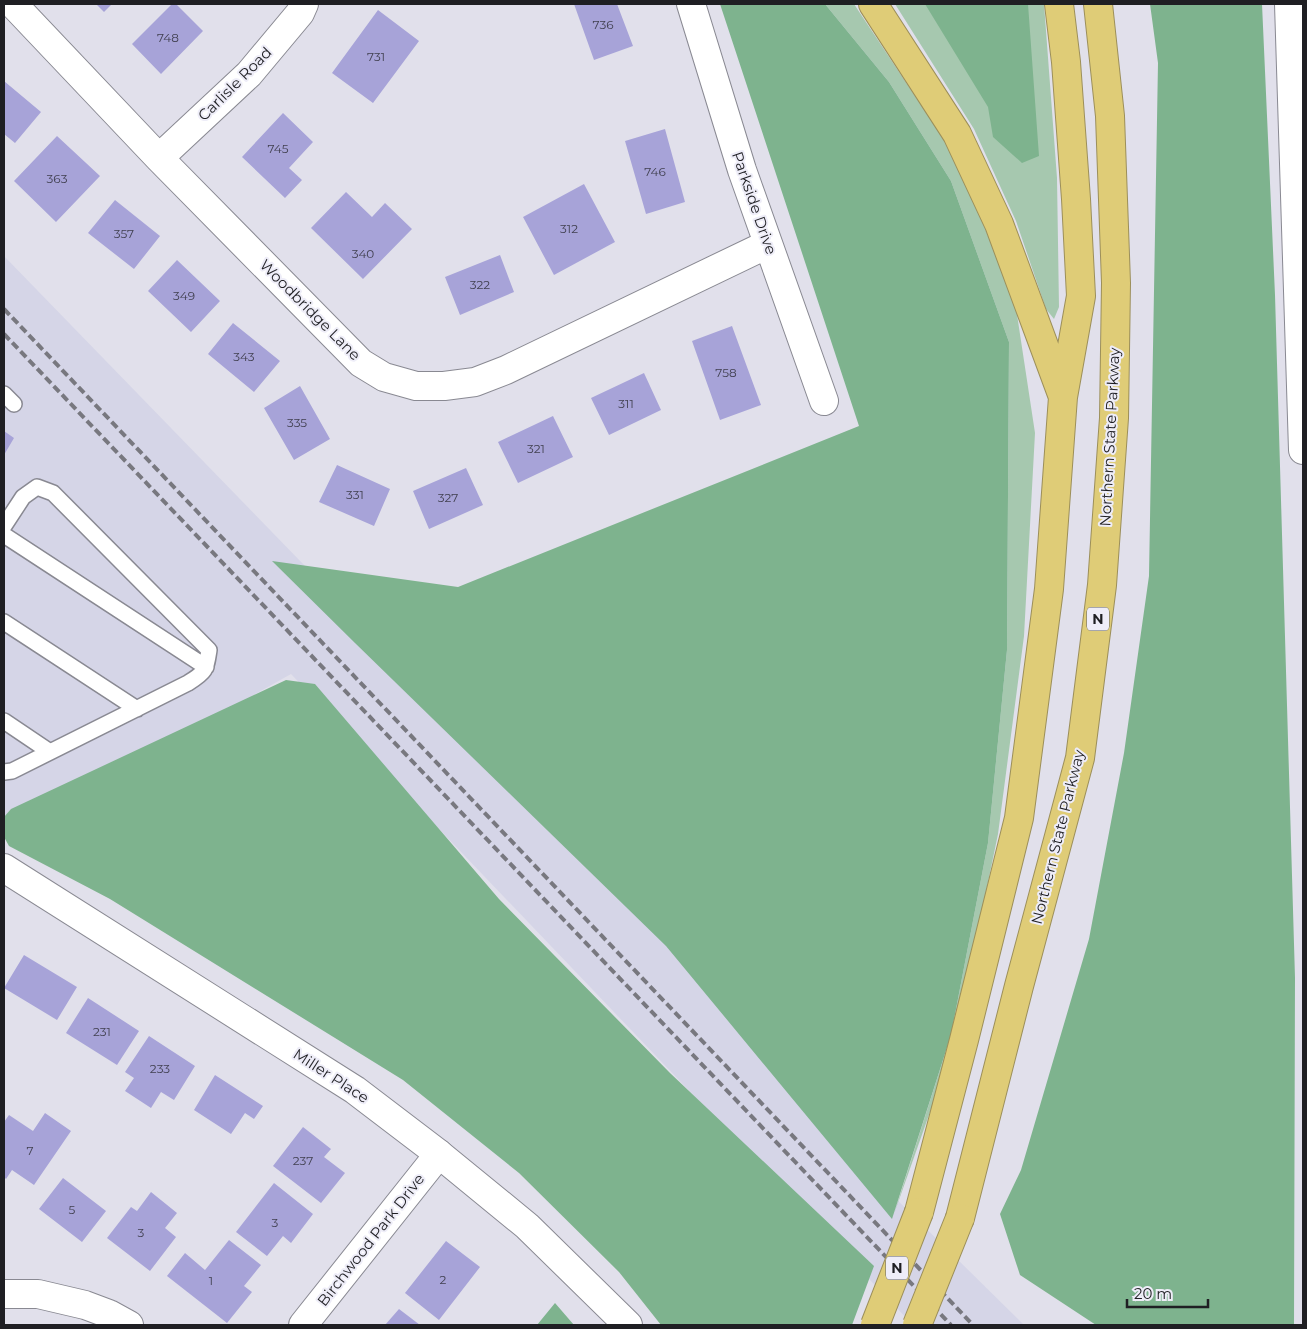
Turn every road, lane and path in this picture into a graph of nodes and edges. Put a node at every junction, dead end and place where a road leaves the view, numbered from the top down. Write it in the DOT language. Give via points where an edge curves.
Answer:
graph roads {
  1 [pos="13,4"];
  2 [pos="304,4"];
  3 [pos="692,4"];
  4 [pos="873,4"];
  5 [pos="1059,4"];
  6 [pos="1098,4"];
  7 [pos="1288,4"];
  8 [pos="159,158"];
  9 [pos="768,244"];
  10 [pos="1063,397"];
  11 [pos="824,401"];
  12 [pos="1303,450"];
  13 [pos="4,526"];
  14 [pos="4,535"];
  15 [pos="4,622"];
  16 [pos="206,667"];
  17 [pos="137,709"];
  18 [pos="4,721"];
  19 [pos="50,752"];
  20 [pos="4,772"];
  21 [pos="4,868"];
  22 [pos="439,1154"];
  23 [pos="4,1294"];
  24 [pos="129,1325"];
  25 [pos="303,1325"];
  26 [pos="628,1325"];
  27 [pos="875,1325"];
  28 [pos="917,1325"];
  1 -- 8 [label="street, Woodbridge Lane"];
  2 -- 8 [label="street, Carlisle Road" via="248,74"];
  3 -- 9 [label="street, Parkside Drive"];
  4 -- 10 [label="highway" via="957,134 999,224"];
  5 -- 10 [label="highway, N" via="1066,62 1081,296"];
  6 -- 28 [label="highway, Northern State Parkway / N, bridge" via="1110,116 1116,283 1114,418 1102,586 1080,758 960,1218"];
  7 -- 12 [label="street"];
  8 -- 9 [label="street, Woodbridge Lane" via="361,363 384,377 416,386 475,382 506,370"];
  9 -- 11 [label="street, Parkside Drive"];
  10 -- 27 [label="highway, N, bridge" via="1049,589 1019,818 919,1212"];
  13 -- 16 [label="lane" via="23,497 37,487 53,493 210,650"];
  14 -- 16 [label="lane"];
  15 -- 17 [label="lane"];
  16 -- 17 [label="lane" via="202,674 188,683"];
  17 -- 19 [label="lane"];
  18 -- 19 [label="lane"];
  19 -- 20 [label="lane"];
  21 -- 22 [label="street, Miller Place" via="355,1090"];
  22 -- 25 [label="street, Birchwood Park Drive"];
  22 -- 26 [label="street, Miller Place" via="527,1226"];
  23 -- 24 [label="street" via="38,1294 85,1305"];
}
